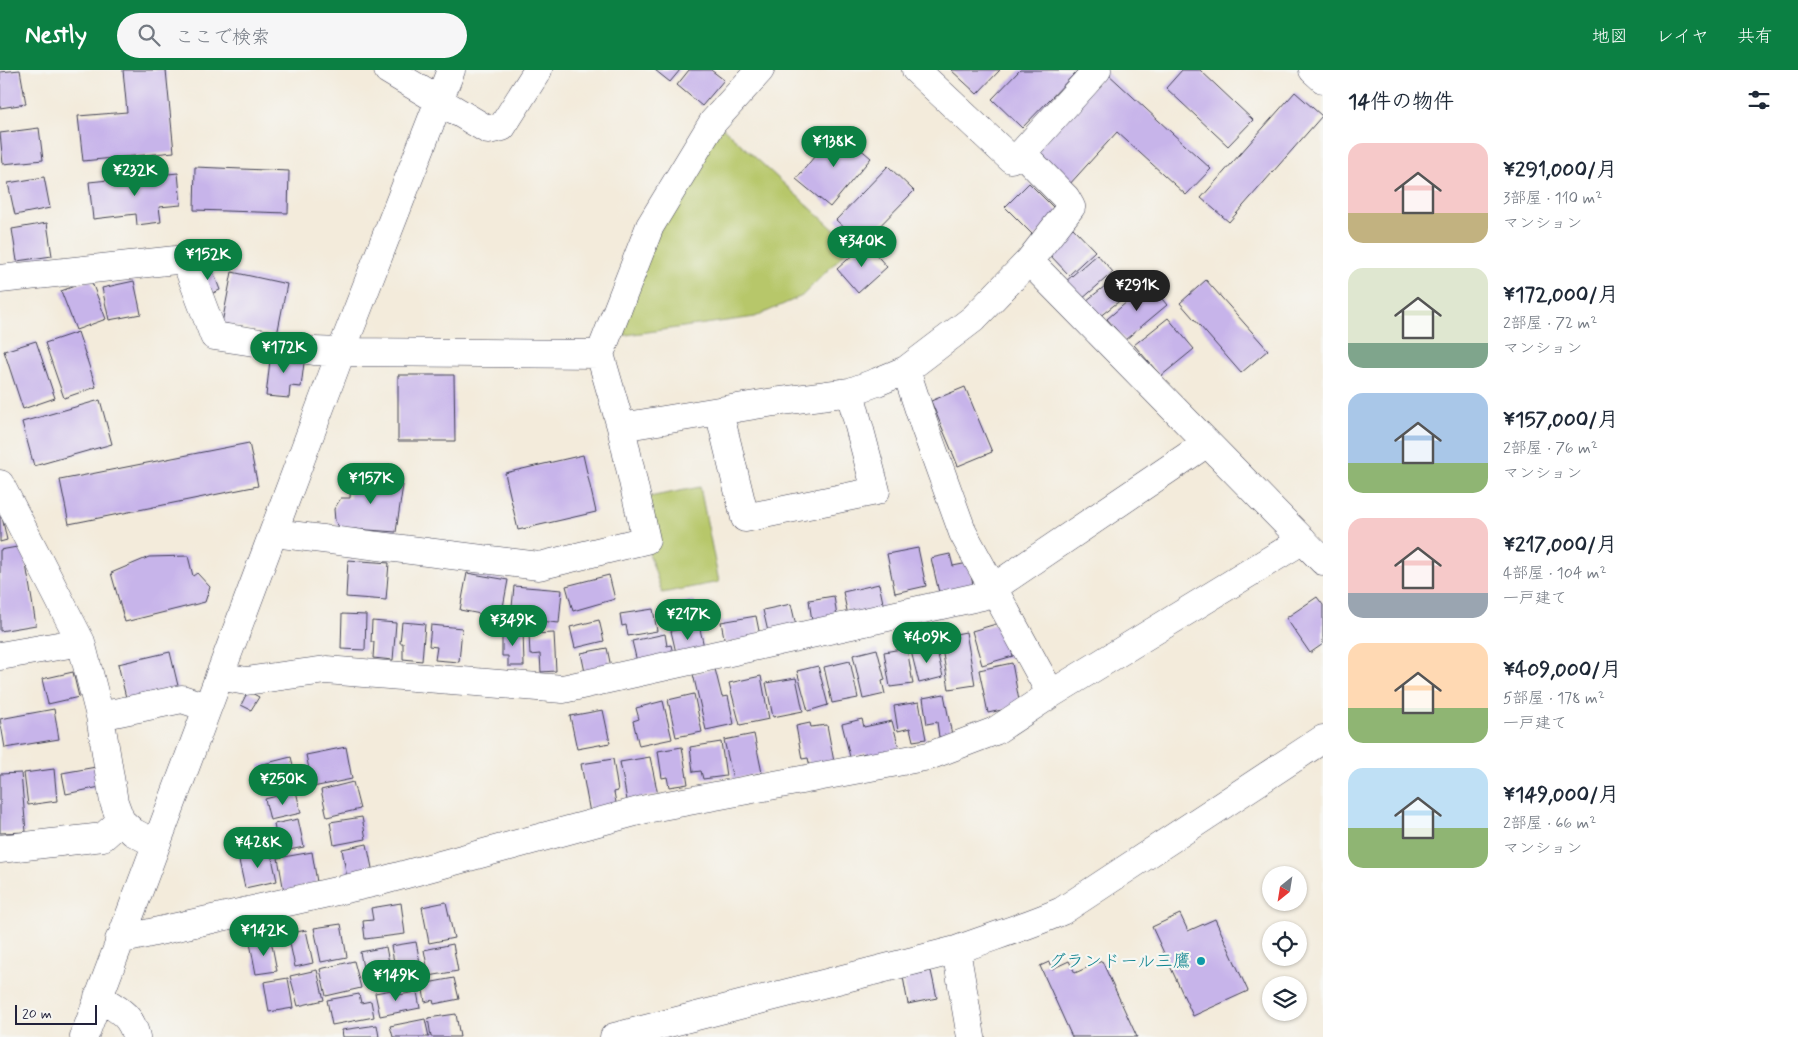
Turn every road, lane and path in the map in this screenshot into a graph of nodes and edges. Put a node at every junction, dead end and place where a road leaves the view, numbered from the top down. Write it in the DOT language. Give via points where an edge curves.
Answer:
graph roads {
  1 [pos="388,70"];
  2 [pos="451,70"];
  3 [pos="538,70"];
  4 [pos="760,70"];
  5 [pos="916,70"];
  6 [pos="1097,70"];
  7 [pos="1313,70"];
  8 [pos="1323,79"];
  9 [pos="440,100"];
  10 [pos="1022,152"];
  11 [pos="1029,261"];
  12 [pos="0,279"];
  13 [pos="341,352"];
  14 [pos="600,354"];
  15 [pos="906,370"];
  16 [pos="850,392"];
  17 [pos="719,411"];
  18 [pos="621,427"];
  19 [pos="1207,443"];
  20 [pos="0,484"];
  21 [pos="274,533"];
  22 [pos="1302,540"];
  23 [pos="1323,561"];
  24 [pos="993,588"];
  25 [pos="81,642"];
  26 [pos="0,656"];
  27 [pos="219,676"];
  28 [pos="1051,694"];
  29 [pos="206,707"];
  30 [pos="100,716"];
  31 [pos="1323,740"];
  32 [pos="121,821"];
  33 [pos="156,844"];
  34 [pos="0,848"];
  35 [pos="119,940"];
  36 [pos="956,950"];
  37 [pos="98,997"];
  38 [pos="84,1037"];
  39 [pos="136,1037"];
  40 [pos="614,1037"];
  41 [pos="972,1037"];
  1 -- 9 [label="street"];
  2 -- 9 [label="street"];
  3 -- 9 [label="street" via="502,127 488,130"];
  4 -- 14 [label="street" via="713,122 654,218"];
  5 -- 10 [label="street" via="1010,159"];
  6 -- 10 [label="street"];
  7 -- 8 [label="street"];
  9 -- 13 [label="street"];
  10 -- 11 [label="street" via="1071,207"];
  11 -- 15 [label="street" via="973,319"];
  11 -- 19 [label="street"];
  12 -- 13 [label="street" via="185,259 214,336"];
  13 -- 14 [label="street"];
  13 -- 21 [label="street"];
  14 -- 18 [label="street"];
  15 -- 16 [label="street"];
  15 -- 24 [label="street" via="963,533"];
  16 -- 17 [label="street"];
  16 -- 17 [label="street" via="876,491 745,518"];
  17 -- 18 [label="street"];
  18 -- 21 [label="street" via="646,540 539,566"];
  19 -- 22 [label="street"];
  19 -- 24 [label="street"];
  20 -- 25 [label="street"];
  21 -- 27 [label="street"];
  22 -- 23 [label="street"];
  22 -- 28 [label="street"];
  24 -- 27 [label="street" via="982,596 563,689 326,670 246,681"];
  24 -- 28 [label="street"];
  25 -- 26 [label="street"];
  25 -- 30 [label="street"];
  27 -- 29 [label="street"];
  28 -- 35 [label="street" via="995,731 929,756 646,809 381,881"];
  29 -- 30 [label="street" via="182,699"];
  29 -- 33 [label="street"];
  30 -- 32 [label="street" via="114,802"];
  31 -- 36 [label="street" via="1062,911"];
  32 -- 33 [label="street" via="133,832"];
  32 -- 34 [label="street" via="103,836"];
  33 -- 35 [label="street"];
  35 -- 37 [label="street"];
  36 -- 40 [label="street"];
  36 -- 41 [label="street"];
  37 -- 38 [label="street"];
  37 -- 39 [label="street" via="122,1012 132,1023"];
}
